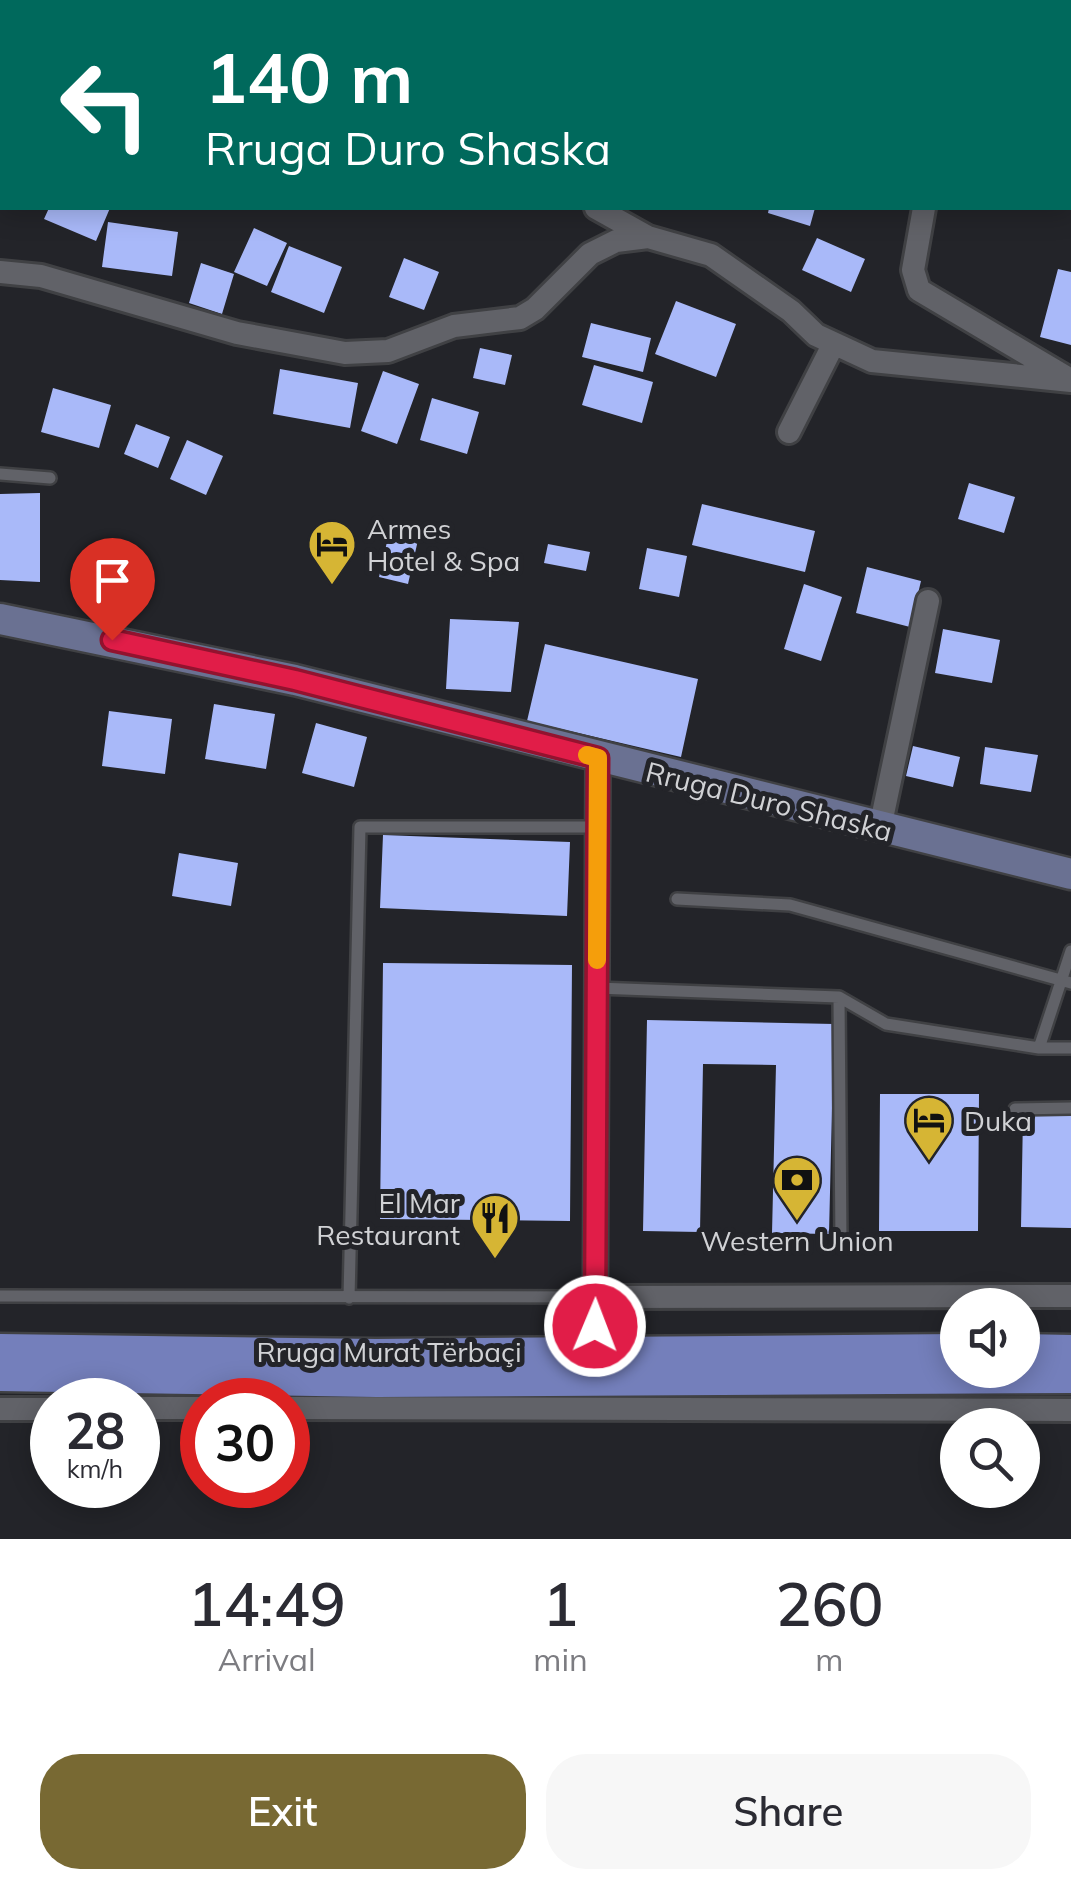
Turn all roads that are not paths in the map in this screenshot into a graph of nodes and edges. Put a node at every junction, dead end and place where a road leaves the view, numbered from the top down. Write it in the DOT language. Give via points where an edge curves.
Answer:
graph roads {
  1 [pos="600,210"];
  2 [pos="924,210"];
  3 [pos="648,237"];
  4 [pos="0,272"];
  5 [pos="833,345"];
  6 [pos="1071,380"];
  7 [pos="789,432"];
  8 [pos="0,474"];
  9 [pos="50,478"];
  10 [pos="928,602"];
  11 [pos="0,619"];
  12 [pos="598,758"];
  13 [pos="598,827"];
  14 [pos="880,828"];
  15 [pos="1071,874"];
  16 [pos="677,899"];
  17 [pos="1071,951"];
  18 [pos="1066,983"];
  19 [pos="597,988"];
  20 [pos="839,997"];
  21 [pos="1039,1048"];
  22 [pos="1071,1048"];
  23 [pos="1015,1108"];
  24 [pos="1071,1108"];
  25 [pos="841,1244"];
  26 [pos="0,1296"];
  27 [pos="1071,1296"];
  28 [pos="349,1298"];
  29 [pos="595,1298"];
  30 [pos="0,1349"];
  31 [pos="1040,1349"];
  32 [pos="940,1350"];
  33 [pos="1071,1350"];
  34 [pos="595,1366"];
  35 [pos="0,1376"];
  36 [pos="1071,1378"];
  37 [pos="310,1408"];
  38 [pos="30,1409"];
  39 [pos="0,1410"];
  40 [pos="1071,1410"];
  1 -- 3 [label="street"];
  2 -- 6 [label="street" via="913,270 919,290"];
  3 -- 4 [label="street" via="616,240 590,254 520,318 454,326 388,351 294,346 42,276"];
  3 -- 5 [label="street" via="711,255"];
  5 -- 6 [label="street" via="901,367"];
  5 -- 7 [label="street"];
  8 -- 9 [label="lane"];
  10 -- 14 [label="street"];
  11 -- 12 [label="main road, Rruga Duro Shaska" via="295,680"];
  12 -- 13 [label="street"];
  12 -- 14 [label="main road, Rruga Duro Shaska"];
  13 -- 19 [label="street"];
  13 -- 28 [label="lane" via="360,827"];
  14 -- 15 [label="main road, Rruga Duro Shaska"];
  16 -- 18 [label="lane" via="790,905"];
  17 -- 18 [label="lane"];
  18 -- 21 [label="lane"];
  19 -- 20 [label="lane"];
  19 -- 29 [label="street"];
  20 -- 21 [label="lane" via="886,1024"];
  20 -- 25 [label="lane"];
  21 -- 22 [label="lane"];
  23 -- 24 [label="lane"];
  26 -- 28 [label="lane"];
  27 -- 29 [label="street"];
  28 -- 29 [label="lane"];
  29 -- 34 [label="street"];
  30 -- 34 [label="main road, Rruga Murat Tërbaçi"];
  31 -- 33 [label="main road"];
  32 -- 34 [label="main road, Rruga Murat Tërbaçi"];
  34 -- 35 [label="main road, Rruga Murat Tërbaçi"];
  34 -- 36 [label="main road, Rruga Murat Tërbaçi"];
  37 -- 40 [label="street"];
  38 -- 39 [label="street"];
}
